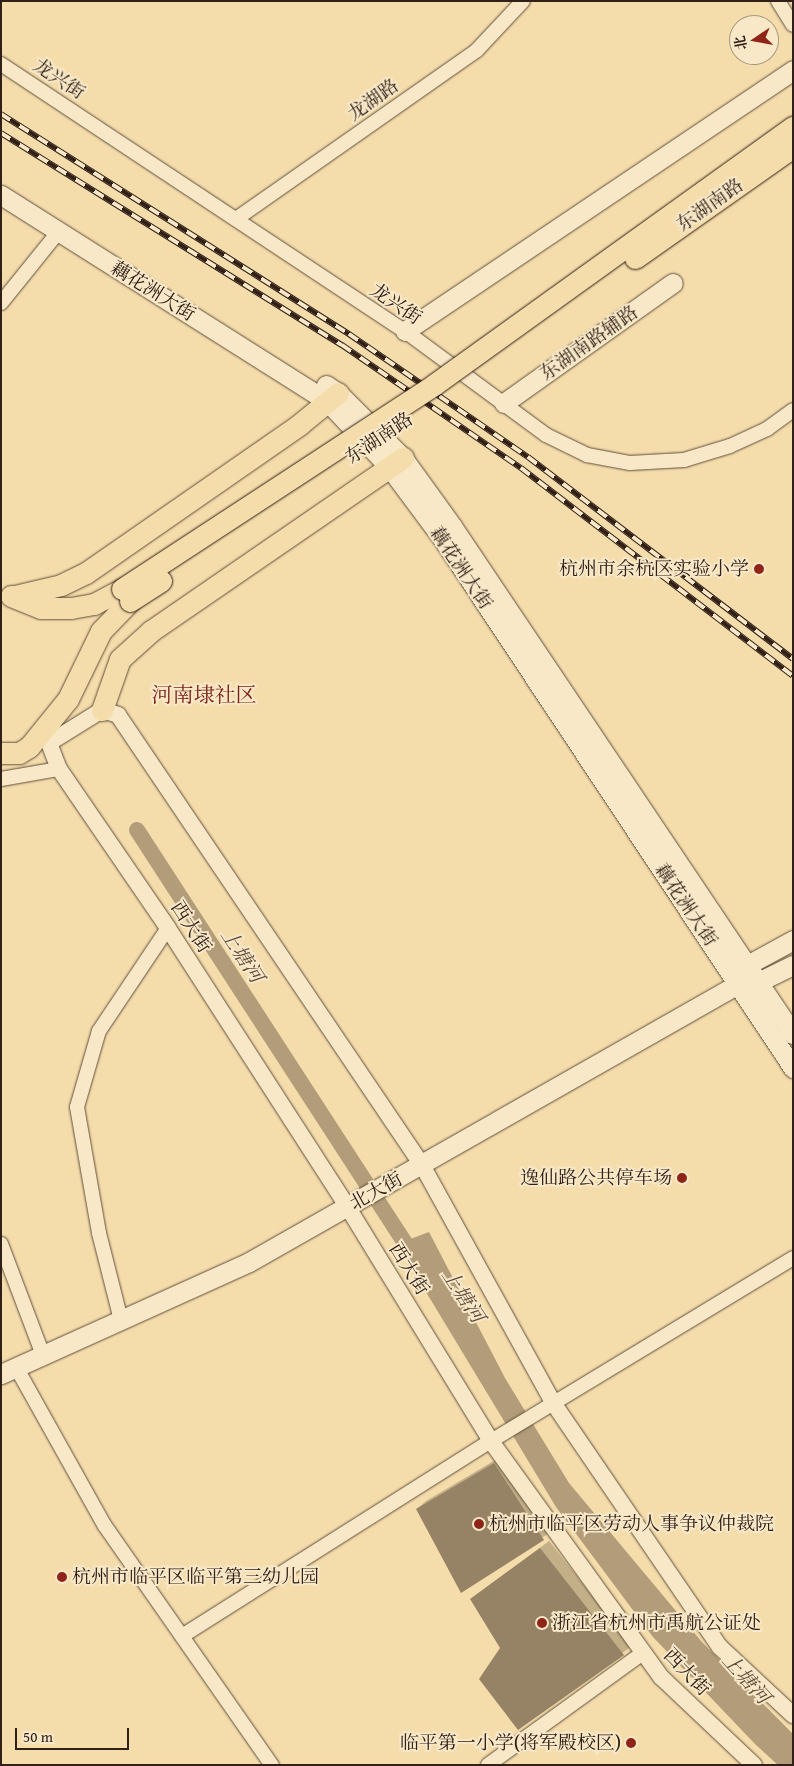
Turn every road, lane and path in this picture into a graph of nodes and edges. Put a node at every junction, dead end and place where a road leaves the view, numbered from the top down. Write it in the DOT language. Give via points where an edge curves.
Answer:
graph roads {
  1 [pos="522,1"];
  2 [pos="778,1"];
  3 [pos="793,24"];
  4 [pos="1,64"];
  5 [pos="793,70"];
  6 [pos="793,127"];
  7 [pos="793,147"];
  8 [pos="1,181"];
  9 [pos="1,195"];
  10 [pos="236,219"];
  11 [pos="59,232"];
  12 [pos="673,283"];
  13 [pos="1,303"];
  14 [pos="405,331"];
  15 [pos="333,397"];
  16 [pos="504,403"];
  17 [pos="793,410"];
  18 [pos="396,463"];
  19 [pos="126,595"];
  20 [pos="8,596"];
  21 [pos="110,713"];
  22 [pos="44,739"];
  23 [pos="1,753"];
  24 [pos="59,769"];
  25 [pos="1,779"];
  26 [pos="168,928"];
  27 [pos="793,940"];
  28 [pos="749,964"];
  29 [pos="793,965"];
  30 [pos="760,981"];
  31 [pos="738,984"];
  32 [pos="793,1034"];
  33 [pos="793,1068"];
  34 [pos="422,1165"];
  35 [pos="347,1206"];
  36 [pos="1,1244"];
  37 [pos="793,1258"];
  38 [pos="121,1320"];
  39 [pos="42,1355"];
  40 [pos="9,1370"];
  41 [pos="554,1404"];
  42 [pos="492,1441"];
  43 [pos="182,1636"];
  44 [pos="643,1653"];
  45 [pos="793,1715"];
  46 [pos="272,1765"];
  47 [pos="488,1765"];
  48 [pos="754,1765"];
  1 -- 10 [label="street, 龙湖路" via="477,50"];
  2 -- 3 [label="street"];
  4 -- 10 [label="street, 龙兴街"];
  5 -- 14 [label="main road"];
  6 -- 19 [label="main road, 东湖南路, bridge" via="435,384"];
  7 -- 19 [label="main road, 东湖南路, bridge" via="402,422"];
  8 -- 15 [label="main road, 藕花洲大街"];
  9 -- 11 [label="main road, 藕花洲大街"];
  10 -- 14 [label="street, 龙兴街"];
  11 -- 13 [label="street"];
  11 -- 15 [label="main road, 藕花洲大街"];
  12 -- 16 [label="main road, 东湖南路辅路"];
  14 -- 16 [label="street, 龙兴街"];
  15 -- 18 [label="main road, 藕花洲大街"];
  15 -- 20 [label="main road" via="300,424 86,573 61,586"];
  16 -- 17 [label="street, 龙兴街" via="546,435 587,455 630,463 684,460 730,446 767,429"];
  18 -- 21 [label="main road" via="151,632 120,659"];
  18 -- 28 [label="main road, 藕花洲大街"];
  18 -- 31 [label="main road, 藕花洲大街" via="442,538"];
  19 -- 20 [label="main road, 东湖南路" via="71,608 41,608"];
  19 -- 22 [label="main road, 东湖南路" via="101,631 68,699"];
  21 -- 22 [label="street"];
  21 -- 34 [label="street"];
  22 -- 23 [label="main road, 东湖南路" via="19,753"];
  22 -- 24 [label="street, 西大街"];
  24 -- 25 [label="street"];
  24 -- 26 [label="street, 西大街"];
  26 -- 35 [label="street, 西大街"];
  26 -- 38 [label="street" via="98,1031 77,1107 99,1233"];
  27 -- 28 [label="main road"];
  28 -- 30 [label="main road, 藕花洲大街"];
  28 -- 31 [label="main road"];
  29 -- 30 [label="main road"];
  30 -- 31 [label="main road"];
  30 -- 32 [label="main road, 藕花洲大街"];
  31 -- 33 [label="main road, 藕花洲大街"];
  31 -- 34 [label="main road, 北大街"];
  34 -- 35 [label="main road, 北大街"];
  34 -- 41 [label="street"];
  35 -- 38 [label="main road, 北大街" via="249,1262"];
  35 -- 42 [label="street, 西大街"];
  36 -- 39 [label="street"];
  37 -- 41 [label="street"];
  38 -- 39 [label="main road, 北大街"];
  39 -- 40 [label="main road, 北大街"];
  40 -- 43 [label="street" via="105,1526"];
  41 -- 42 [label="street"];
  41 -- 45 [label="street" via="720,1647"];
  42 -- 43 [label="street"];
  42 -- 44 [label="street, 西大街"];
  43 -- 46 [label="street"];
  44 -- 47 [label="street"];
  44 -- 48 [label="street, 西大街" via="661,1677"];
}
